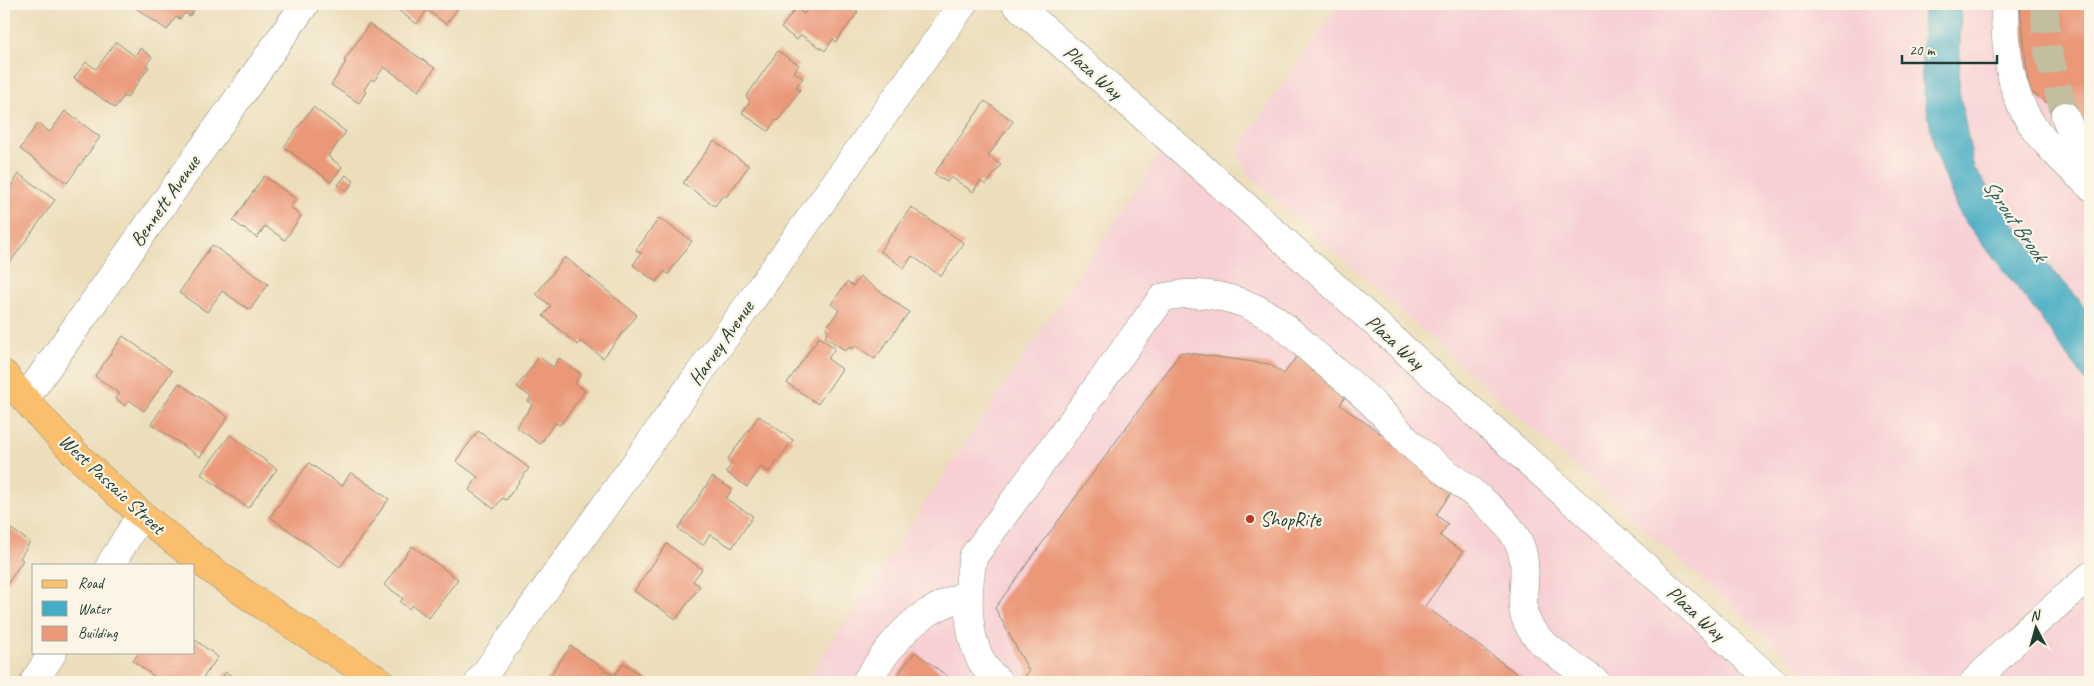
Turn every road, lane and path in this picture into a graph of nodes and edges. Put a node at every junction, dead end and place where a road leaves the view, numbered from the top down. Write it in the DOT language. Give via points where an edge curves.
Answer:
graph roads {
  1 [pos="305,4"];
  2 [pos="963,4"];
  3 [pos="1016,4"];
  4 [pos="2005,4"];
  5 [pos="2065,116"];
  6 [pos="2090,171"];
  7 [pos="2090,186"];
  8 [pos="4,374"];
  9 [pos="25,399"];
  10 [pos="142,515"];
  11 [pos="111,564"];
  12 [pos="2090,576"];
  13 [pos="969,593"];
  14 [pos="52,654"];
  15 [pos="34,682"];
  16 [pos="381,682"];
  17 [pos="479,682"];
  18 [pos="866,682"];
  19 [pos="999,682"];
  20 [pos="1596,682"];
  21 [pos="1773,682"];
  22 [pos="1974,682"];
  1 -- 9 [label="street, Bennett Avenue"];
  2 -- 17 [label="street, Harvey Avenue"];
  3 -- 21 [label="street, Plaza Way" via="1242,202"];
  4 -- 7 [label="street" via="2012,77 2022,107 2043,138"];
  5 -- 6 [label="street"];
  8 -- 9 [label="main road, West Passaic Street"];
  9 -- 10 [label="main road, West Passaic Street" via="90,469"];
  10 -- 11 [label="street"];
  10 -- 16 [label="main road, West Passaic Street" via="217,574"];
  12 -- 22 [label="street" via="2016,640"];
  13 -- 18 [label="street" via="924,615 902,634"];
  13 -- 19 [label="street" via="976,645 984,664"];
  13 -- 20 [label="street" via="973,557 978,549 1162,298 1202,294 1236,301 1272,318 1376,406 1415,448 1505,523 1518,539 1523,554 1522,608 1530,626 1538,639"];
  14 -- 15 [label="street"];
}
